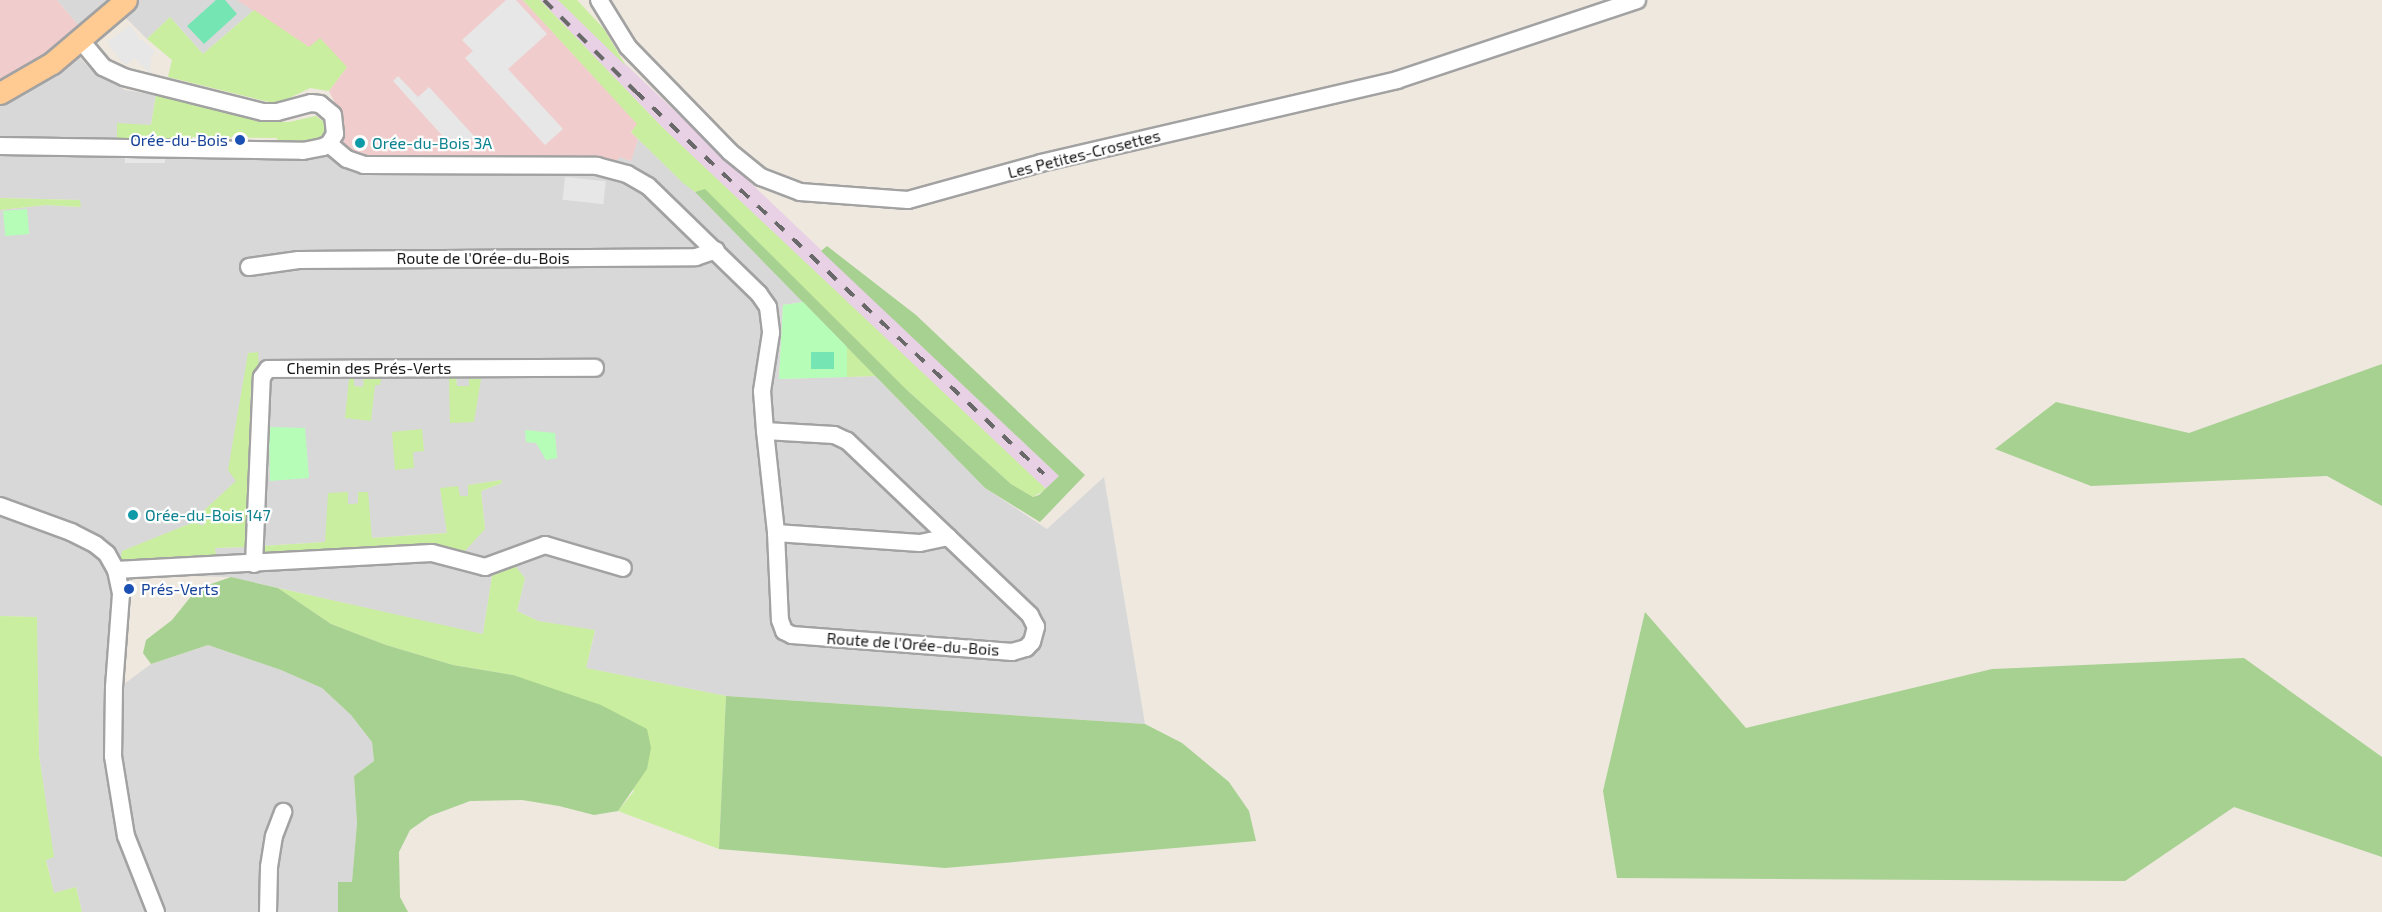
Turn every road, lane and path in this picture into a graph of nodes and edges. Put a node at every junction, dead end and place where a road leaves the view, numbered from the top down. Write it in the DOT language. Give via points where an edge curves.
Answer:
graph roads {
  1 [pos="126,0"];
  2 [pos="599,0"];
  3 [pos="1637,0"];
  4 [pos="81,41"];
  5 [pos="0,93"];
  6 [pos="329,144"];
  7 [pos="0,146"];
  8 [pos="716,250"];
  9 [pos="249,267"];
  10 [pos="595,368"];
  11 [pos="765,431"];
  12 [pos="0,506"];
  13 [pos="776,533"];
  14 [pos="948,537"];
  15 [pos="254,564"];
  16 [pos="623,568"];
  17 [pos="116,570"];
  18 [pos="283,812"];
  19 [pos="156,912"];
  20 [pos="268,912"];
  1 -- 4 [label="main road"];
  2 -- 3 [label="street, Les Petites-Crosettes" via="628,47 729,152 761,177 800,192 908,200 1041,163 1397,80"];
  4 -- 5 [label="main road"];
  4 -- 6 [label="street" via="98,62 118,75 263,112 311,103 324,105 336,126"];
  6 -- 7 [label="street" via="303,151"];
  6 -- 8 [label="street, Route de l'Orée-du-Bois" via="347,159 364,165 607,168 648,186"];
  8 -- 9 [label="street, Route de l'Orée-du-Bois" via="696,257 299,260"];
  8 -- 11 [label="street, Route de l'Orée-du-Bois" via="759,294 770,314 771,333 762,382"];
  10 -- 15 [label="street, Chemin des Prés-Verts" via="268,369 262,377"];
  11 -- 13 [label="street, Route de l'Orée-du-Bois"];
  11 -- 14 [label="street, Route de l'Orée-du-Bois" via="841,437"];
  12 -- 17 [label="street" via="96,545"];
  13 -- 14 [label="street" via="920,543"];
  13 -- 14 [label="street, Route de l'Orée-du-Bois" via="780,620 788,634 993,651 1026,648 1036,634 1033,618"];
  15 -- 16 [label="street" via="432,553 485,567 545,545"];
  15 -- 17 [label="street"];
  17 -- 19 [label="street" via="121,594 113,756 126,836"];
  18 -- 20 [label="street" via="268,867"];
}
